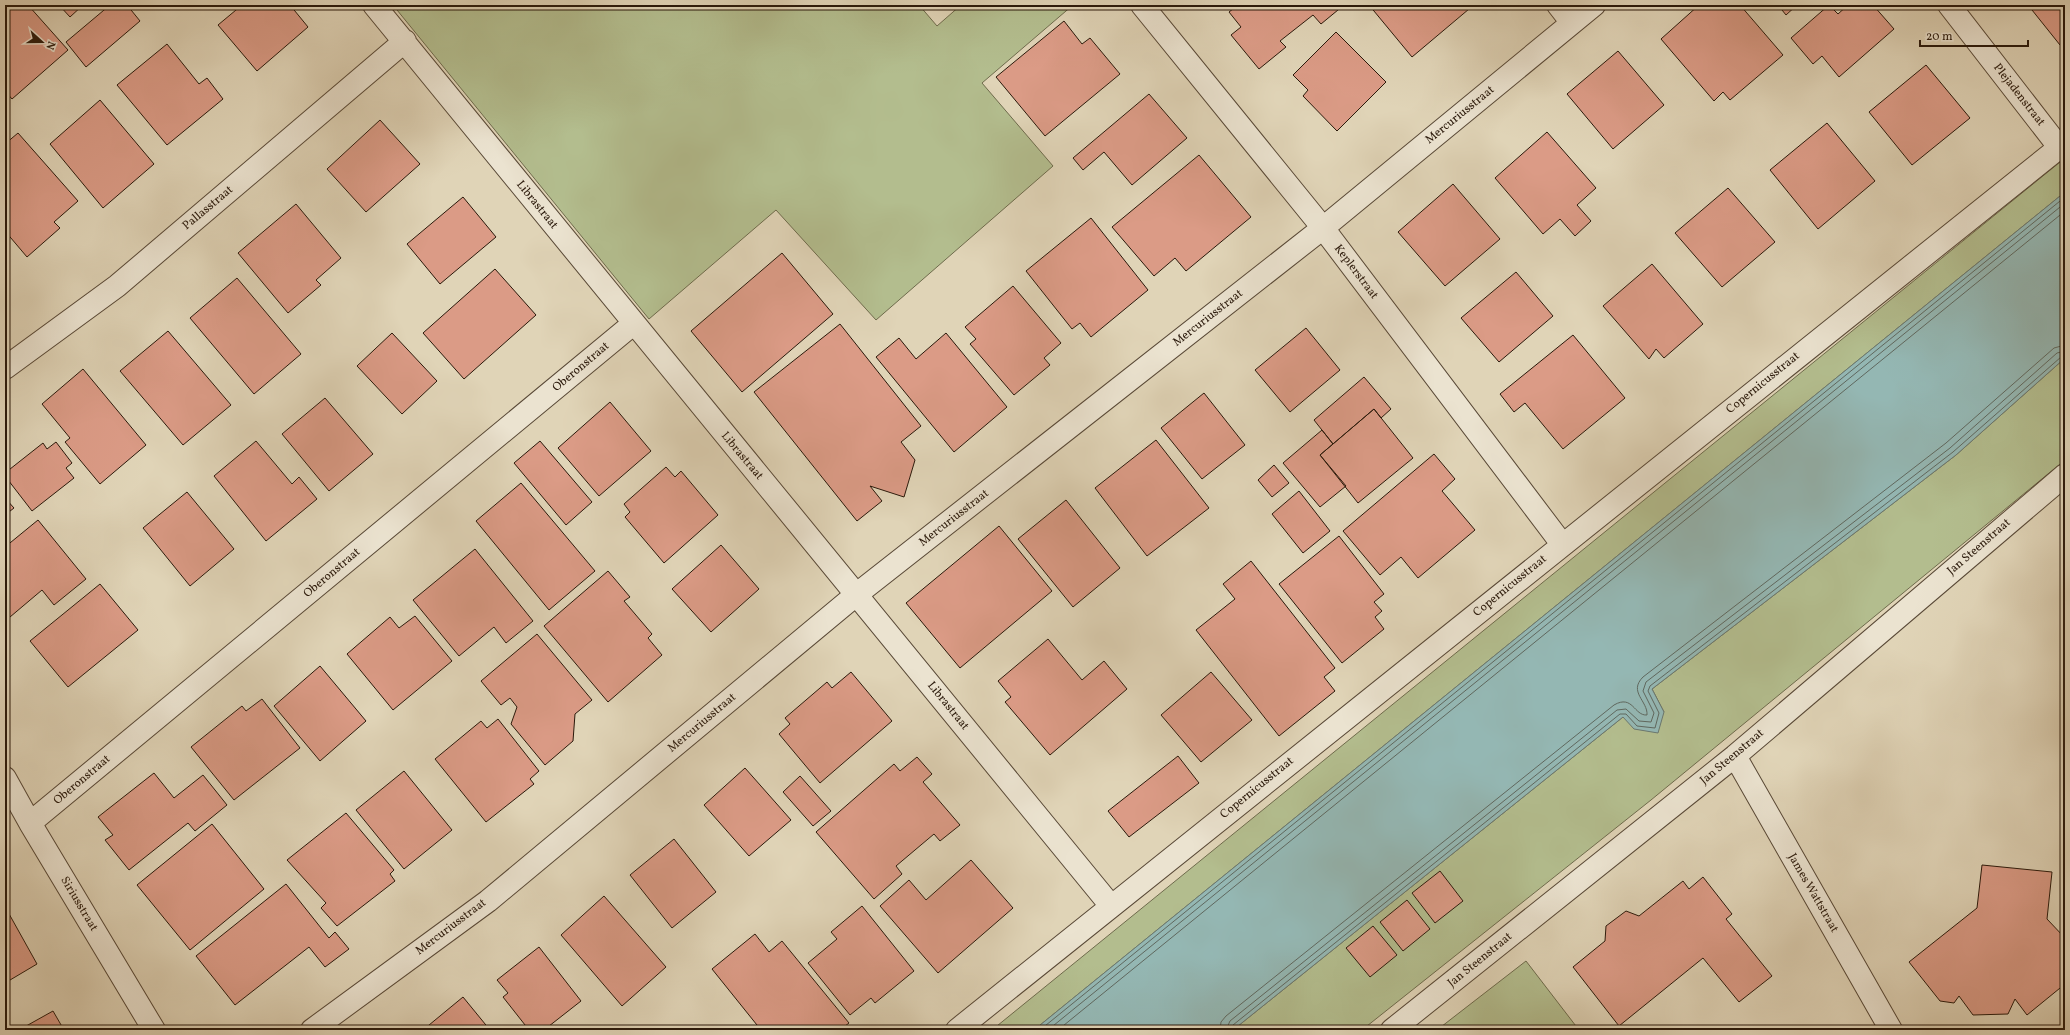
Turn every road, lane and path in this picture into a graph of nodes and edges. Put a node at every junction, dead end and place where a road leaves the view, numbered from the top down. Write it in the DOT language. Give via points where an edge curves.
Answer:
graph roads {
  1 [pos="374,5"];
  2 [pos="1142,5"];
  3 [pos="1558,5"];
  4 [pos="1594,5"];
  5 [pos="1949,5"];
  6 [pos="1572,23"];
  7 [pos="405,41"];
  8 [pos="2062,145"];
  9 [pos="1323,228"];
  10 [pos="633,324"];
  11 [pos="5,368"];
  12 [pos="2065,475"];
  13 [pos="1562,544"];
  14 [pos="857,594"];
  15 [pos="1735,756"];
  16 [pos="5,778"];
  17 [pos="30,823"];
  18 [pos="1111,906"];
  19 [pos="154,1030"];
  20 [pos="312,1030"];
  21 [pos="957,1030"];
  22 [pos="1392,1030"];
  23 [pos="1891,1030"];
  1 -- 7 [label="street, Librastraat"];
  2 -- 9 [label="street, Keplerstraat"];
  3 -- 6 [label="street"];
  4 -- 6 [label="street, Mercuriusstraat"];
  5 -- 8 [label="street, Plejadenstraat"];
  6 -- 9 [label="street, Mercuriusstraat"];
  7 -- 10 [label="street, Librastraat"];
  7 -- 11 [label="street, Pallasstraat" via="117,286"];
  8 -- 13 [label="street, Copernicusstraat"];
  9 -- 13 [label="street, Keplerstraat"];
  9 -- 14 [label="street, Mercuriusstraat"];
  10 -- 14 [label="street, Librastraat"];
  10 -- 17 [label="street, Oberonstraat"];
  12 -- 15 [label="street, Jan Steenstraat"];
  13 -- 18 [label="street, Copernicusstraat"];
  14 -- 18 [label="street, Librastraat"];
  14 -- 20 [label="street, Mercuriusstraat" via="488,901"];
  15 -- 22 [label="street, Jan Steenstraat"];
  15 -- 23 [label="street, James Wattstraat"];
  16 -- 17 [label="street, Siriusstraat"];
  17 -- 19 [label="street, Siriusstraat"];
  18 -- 21 [label="street, Copernicusstraat"];
}
